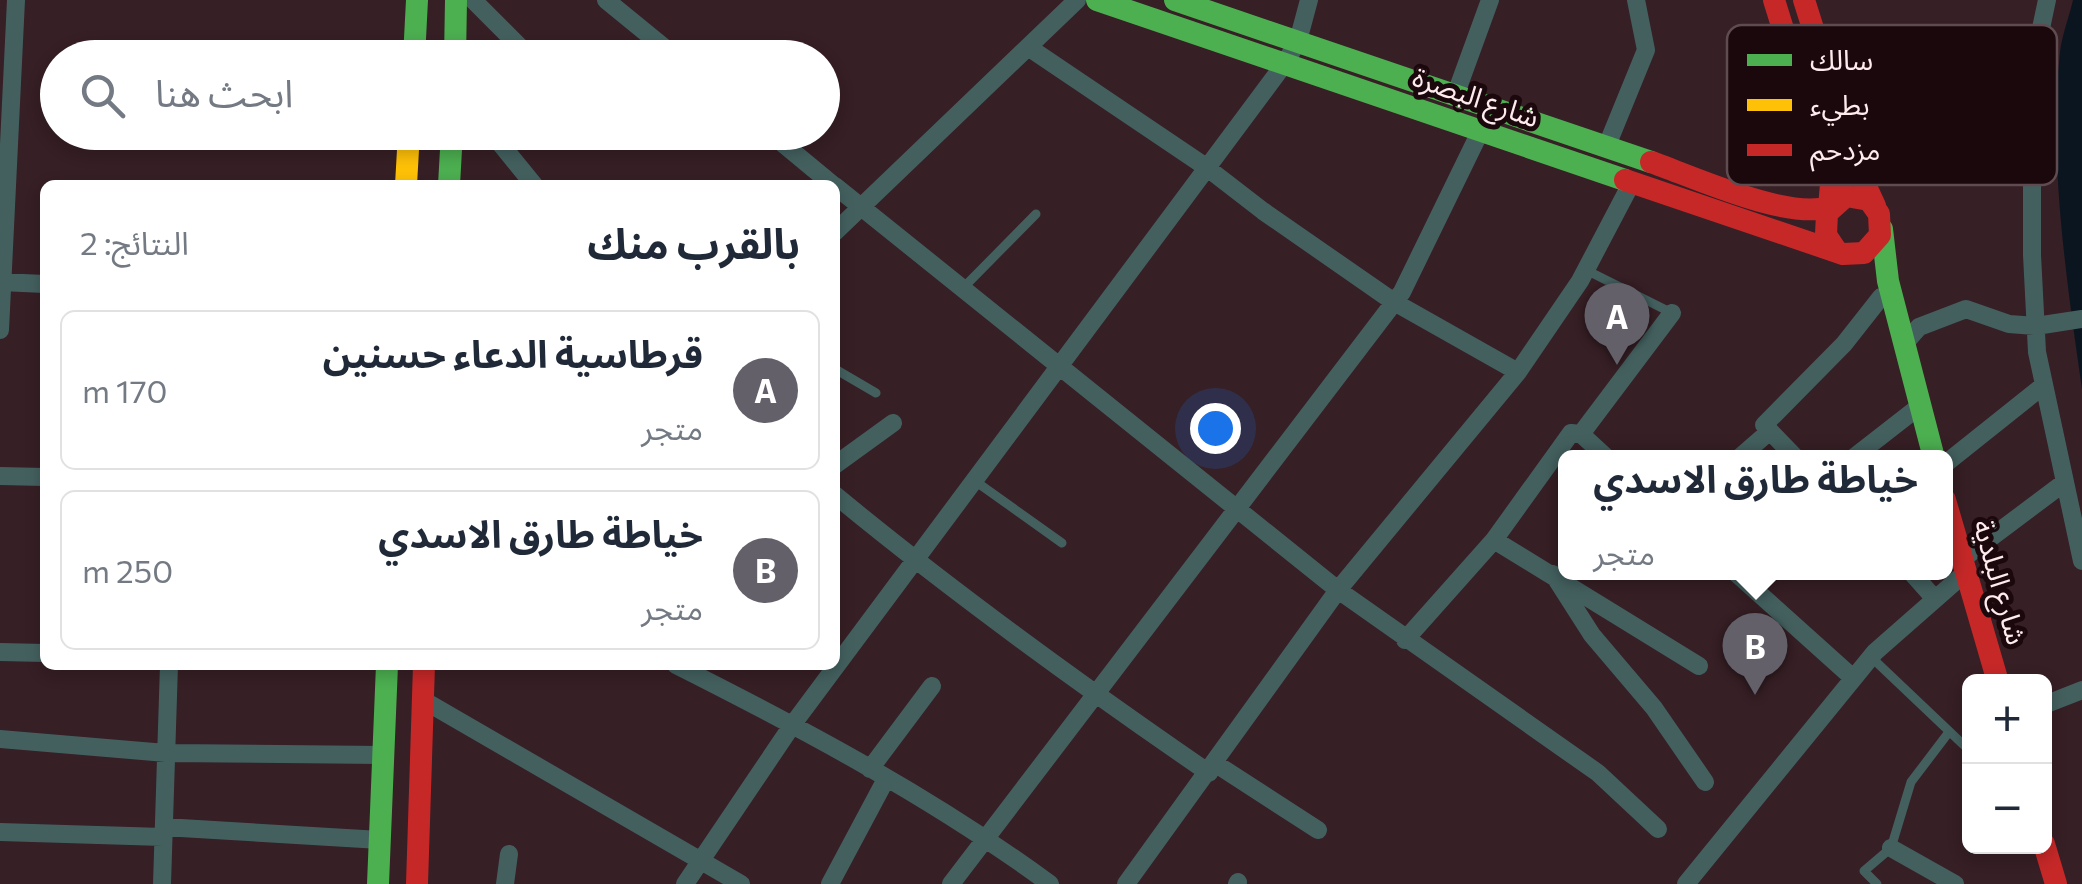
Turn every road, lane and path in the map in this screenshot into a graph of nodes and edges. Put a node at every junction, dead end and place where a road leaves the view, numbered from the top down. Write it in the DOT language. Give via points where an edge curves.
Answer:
graph roads {
  1 [pos="16,0"];
  2 [pos="417,0"];
  3 [pos="456,0"];
  4 [pos="473,0"];
  5 [pos="606,0"];
  6 [pos="1077,0"];
  7 [pos="1096,0"];
  8 [pos="1175,0"];
  9 [pos="1310,0"];
  10 [pos="1490,0"];
  11 [pos="1636,0"];
  12 [pos="1774,0"];
  13 [pos="1804,0"];
  14 [pos="2047,0"];
  15 [pos="1782,25"];
  16 [pos="1812,25"];
  17 [pos="2042,25"];
  18 [pos="415,40"];
  19 [pos="455,40"];
  20 [pos="513,40"];
  21 [pos="655,40"];
  22 [pos="1298,41"];
  23 [pos="1028,47"];
  24 [pos="1285,63"];
  25 [pos="1455,96"];
  26 [pos="4,106"];
  27 [pos="1481,130"];
  28 [pos="1606,148"];
  29 [pos="408,150"];
  30 [pos="451,150"];
  31 [pos="506,150"];
  32 [pos="791,150"];
  33 [pos="1206,167"];
  34 [pos="406,180"];
  35 [pos="449,180"];
  36 [pos="530,180"];
  37 [pos="827,180"];
  38 [pos="1632,182"];
  39 [pos="1831,185"];
  40 [pos="1866,185"];
  41 [pos="2032,185"];
  42 [pos="840,191"];
  43 [pos="860,206"];
  44 [pos="1875,206"];
  45 [pos="1829,207"];
  46 [pos="1036,214"];
  47 [pos="840,227"];
  48 [pos="1882,229"];
  49 [pos="1839,252"];
  50 [pos="1586,270"];
  51 [pos="2,282"];
  52 [pos="40,284"];
  53 [pos="963,288"];
  54 [pos="1881,297"];
  55 [pos="1394,302"];
  56 [pos="1672,314"];
  57 [pos="2075,320"];
  58 [pos="2036,326"];
  59 [pos="0,330"];
  60 [pos="1905,342"];
  61 [pos="1060,366"];
  62 [pos="840,372"];
  63 [pos="1518,372"];
  64 [pos="2044,385"];
  65 [pos="876,393"];
  66 [pos="1921,405"];
  67 [pos="893,423"];
  68 [pos="1770,431"];
  69 [pos="1581,434"];
  70 [pos="1558,450"];
  71 [pos="1558,450"];
  72 [pos="1598,450"];
  73 [pos="1748,450"];
  74 [pos="1788,450"];
  75 [pos="1862,450"];
  76 [pos="1932,450"];
  77 [pos="1953,458"];
  78 [pos="840,461"];
  79 [pos="0,476"];
  80 [pos="40,477"];
  81 [pos="975,481"];
  82 [pos="2065,482"];
  83 [pos="840,499"];
  84 [pos="1234,508"];
  85 [pos="1953,529"];
  86 [pos="1494,540"];
  87 [pos="1062,543"];
  88 [pos="915,561"];
  89 [pos="2082,561"];
  90 [pos="1963,566"];
  91 [pos="1553,574"];
  92 [pos="1558,577"];
  93 [pos="1953,578"];
  94 [pos="1563,580"];
  95 [pos="1743,580"];
  96 [pos="1918,580"];
  97 [pos="1951,580"];
  98 [pos="1338,590"];
  99 [pos="1935,600"];
  100 [pos="1405,640"];
  101 [pos="0,652"];
  102 [pos="40,653"];
  103 [pos="1871,657"];
  104 [pos="840,661"];
  105 [pos="1699,666"];
  106 [pos="169,670"];
  107 [pos="386,670"];
  108 [pos="424,670"];
  109 [pos="686,670"];
  110 [pos="833,670"];
  111 [pos="1996,674"];
  112 [pos="1853,678"];
  113 [pos="932,686"];
  114 [pos="2082,690"];
  115 [pos="1094,694"];
  116 [pos="423,700"];
  117 [pos="2052,702"];
  118 [pos="793,724"];
  119 [pos="1948,732"];
  120 [pos="0,739"];
  121 [pos="1962,744"];
  122 [pos="166,753"];
  123 [pos="384,755"];
  124 [pos="1212,768"];
  125 [pos="878,774"];
  126 [pos="1704,782"];
  127 [pos="1658,829"];
  128 [pos="1318,830"];
  129 [pos="0,832"];
  130 [pos="164,832"];
  131 [pos="986,837"];
  132 [pos="380,840"];
  133 [pos="1891,848"];
  134 [pos="510,854"];
  135 [pos="2047,854"];
  136 [pos="699,861"];
  137 [pos="162,884"];
  138 [pos="378,884"];
  139 [pos="416,884"];
  140 [pos="505,884"];
  141 [pos="685,884"];
  142 [pos="741,884"];
  143 [pos="830,884"];
  144 [pos="951,884"];
  145 [pos="1050,884"];
  146 [pos="1126,884"];
  147 [pos="1686,884"];
  148 [pos="1877,884"];
  149 [pos="1955,884"];
  150 [pos="2056,884"];
  1 -- 26 [label="street"];
  2 -- 18 [label="main road"];
  3 -- 19 [label="main road"];
  4 -- 20 [label="street"];
  5 -- 21 [label="street"];
  6 -- 23 [label="street"];
  7 -- 24 [label="main road, شارع البصرة"];
  8 -- 22 [label="main road, شارع البصرة"];
  9 -- 22 [label="street"];
  10 -- 25 [label="street"];
  11 -- 28 [label="street" via="1646,50"];
  12 -- 15 [label="main road"];
  13 -- 16 [label="main road"];
  14 -- 17 [label="street"];
  22 -- 24 [label="street"];
  22 -- 25 [label="main road, شارع البصرة"];
  23 -- 33 [label="street"];
  23 -- 43 [label="street"];
  24 -- 27 [label="main road, شارع البصرة"];
  24 -- 33 [label="street"];
  25 -- 28 [label="main road, شارع البصرة"];
  26 -- 51 [label="street"];
  27 -- 38 [label="main road, شارع البصرة"];
  27 -- 55 [label="street"];
  28 -- 45 [label="main road, شارع البصرة" via="1794,210"];
  29 -- 34 [label="main road"];
  30 -- 35 [label="main road"];
  31 -- 36 [label="street"];
  32 -- 37 [label="street"];
  33 -- 55 [label="street"];
  33 -- 61 [label="street"];
  38 -- 49 [label="main road, شارع البصرة"];
  38 -- 50 [label="street"];
  39 -- 45 [label="main road"];
  40 -- 44 [label="main road"];
  41 -- 58 [label="street"];
  42 -- 43 [label="street"];
  43 -- 47 [label="street"];
  43 -- 53 [label="street"];
  44 -- 45 [label="main road" via="1854,195"];
  44 -- 48 [label="main road"];
  45 -- 49 [label="main road" via="1822,227"];
  46 -- 53 [label="lane"];
  48 -- 49 [label="main road" via="1870,249"];
  48 -- 60 [label="main road"];
  49 -- 54 [label="main road" via="1864,271"];
  50 -- 56 [label="lane"];
  50 -- 63 [label="street"];
  51 -- 52 [label="street"];
  51 -- 59 [label="street"];
  53 -- 61 [label="street"];
  54 -- 60 [label="main road"];
  54 -- 68 [label="street" via="1764,425"];
  55 -- 63 [label="street"];
  55 -- 84 [label="street"];
  56 -- 69 [label="street"];
  57 -- 58 [label="street"];
  58 -- 60 [label="street" via="1966,310 1919,327"];
  58 -- 64 [label="street"];
  60 -- 66 [label="main road"];
  61 -- 81 [label="street"];
  61 -- 84 [label="street"];
  62 -- 65 [label="lane"];
  63 -- 98 [label="street"];
  64 -- 77 [label="street"];
  64 -- 82 [label="street"];
  66 -- 75 [label="street"];
  66 -- 76 [label="main road"];
  67 -- 78 [label="street"];
  68 -- 73 [label="street"];
  68 -- 74 [label="street"];
  69 -- 71 [label="street" via="1571,432"];
  69 -- 72 [label="street"];
  70 -- 86 [label="street"];
  79 -- 80 [label="street"];
  81 -- 87 [label="lane"];
  81 -- 88 [label="street"];
  82 -- 89 [label="street"];
  82 -- 90 [label="street"];
  83 -- 88 [label="street"];
  84 -- 98 [label="street"];
  84 -- 115 [label="street"];
  85 -- 90 [label="main road, شارع البلدية"];
  86 -- 91 [label="street"];
  86 -- 100 [label="street"];
  88 -- 104 [label="street"];
  88 -- 115 [label="street"];
  90 -- 93 [label="street"];
  90 -- 111 [label="main road, شارع البلدية"];
  91 -- 92 [label="street"];
  91 -- 126 [label="street"];
  94 -- 105 [label="street"];
  95 -- 112 [label="street"];
  96 -- 99 [label="street"];
  97 -- 99 [label="street"];
  98 -- 100 [label="street"];
  98 -- 124 [label="street"];
  99 -- 103 [label="street"];
  100 -- 127 [label="street" via="1598,772"];
  101 -- 102 [label="street"];
  103 -- 112 [label="street"];
  103 -- 119 [label="lane"];
  106 -- 122 [label="street"];
  107 -- 123 [label="main road"];
  108 -- 116 [label="main road"];
  109 -- 118 [label="street"];
  110 -- 118 [label="street"];
  112 -- 147 [label="street"];
  113 -- 125 [label="street"];
  114 -- 117 [label="street"];
  115 -- 124 [label="street"];
  115 -- 131 [label="street"];
  116 -- 136 [label="street"];
  116 -- 139 [label="main road"];
  118 -- 125 [label="street"];
  118 -- 136 [label="street"];
  119 -- 121 [label="lane"];
  119 -- 133 [label="lane" via="1911,782"];
  120 -- 122 [label="street"];
  122 -- 123 [label="street"];
  122 -- 130 [label="street"];
  123 -- 132 [label="main road"];
  124 -- 128 [label="street"];
  124 -- 146 [label="street"];
  125 -- 131 [label="street"];
  125 -- 143 [label="street"];
  129 -- 130 [label="street"];
  130 -- 132 [label="street"];
  130 -- 137 [label="street"];
  131 -- 144 [label="street"];
  131 -- 145 [label="street"];
  132 -- 138 [label="main road"];
  133 -- 148 [label="lane" via="1864,871"];
  133 -- 149 [label="street"];
  134 -- 140 [label="street"];
  135 -- 150 [label="main road"];
  136 -- 141 [label="street"];
  136 -- 142 [label="street"];
}
